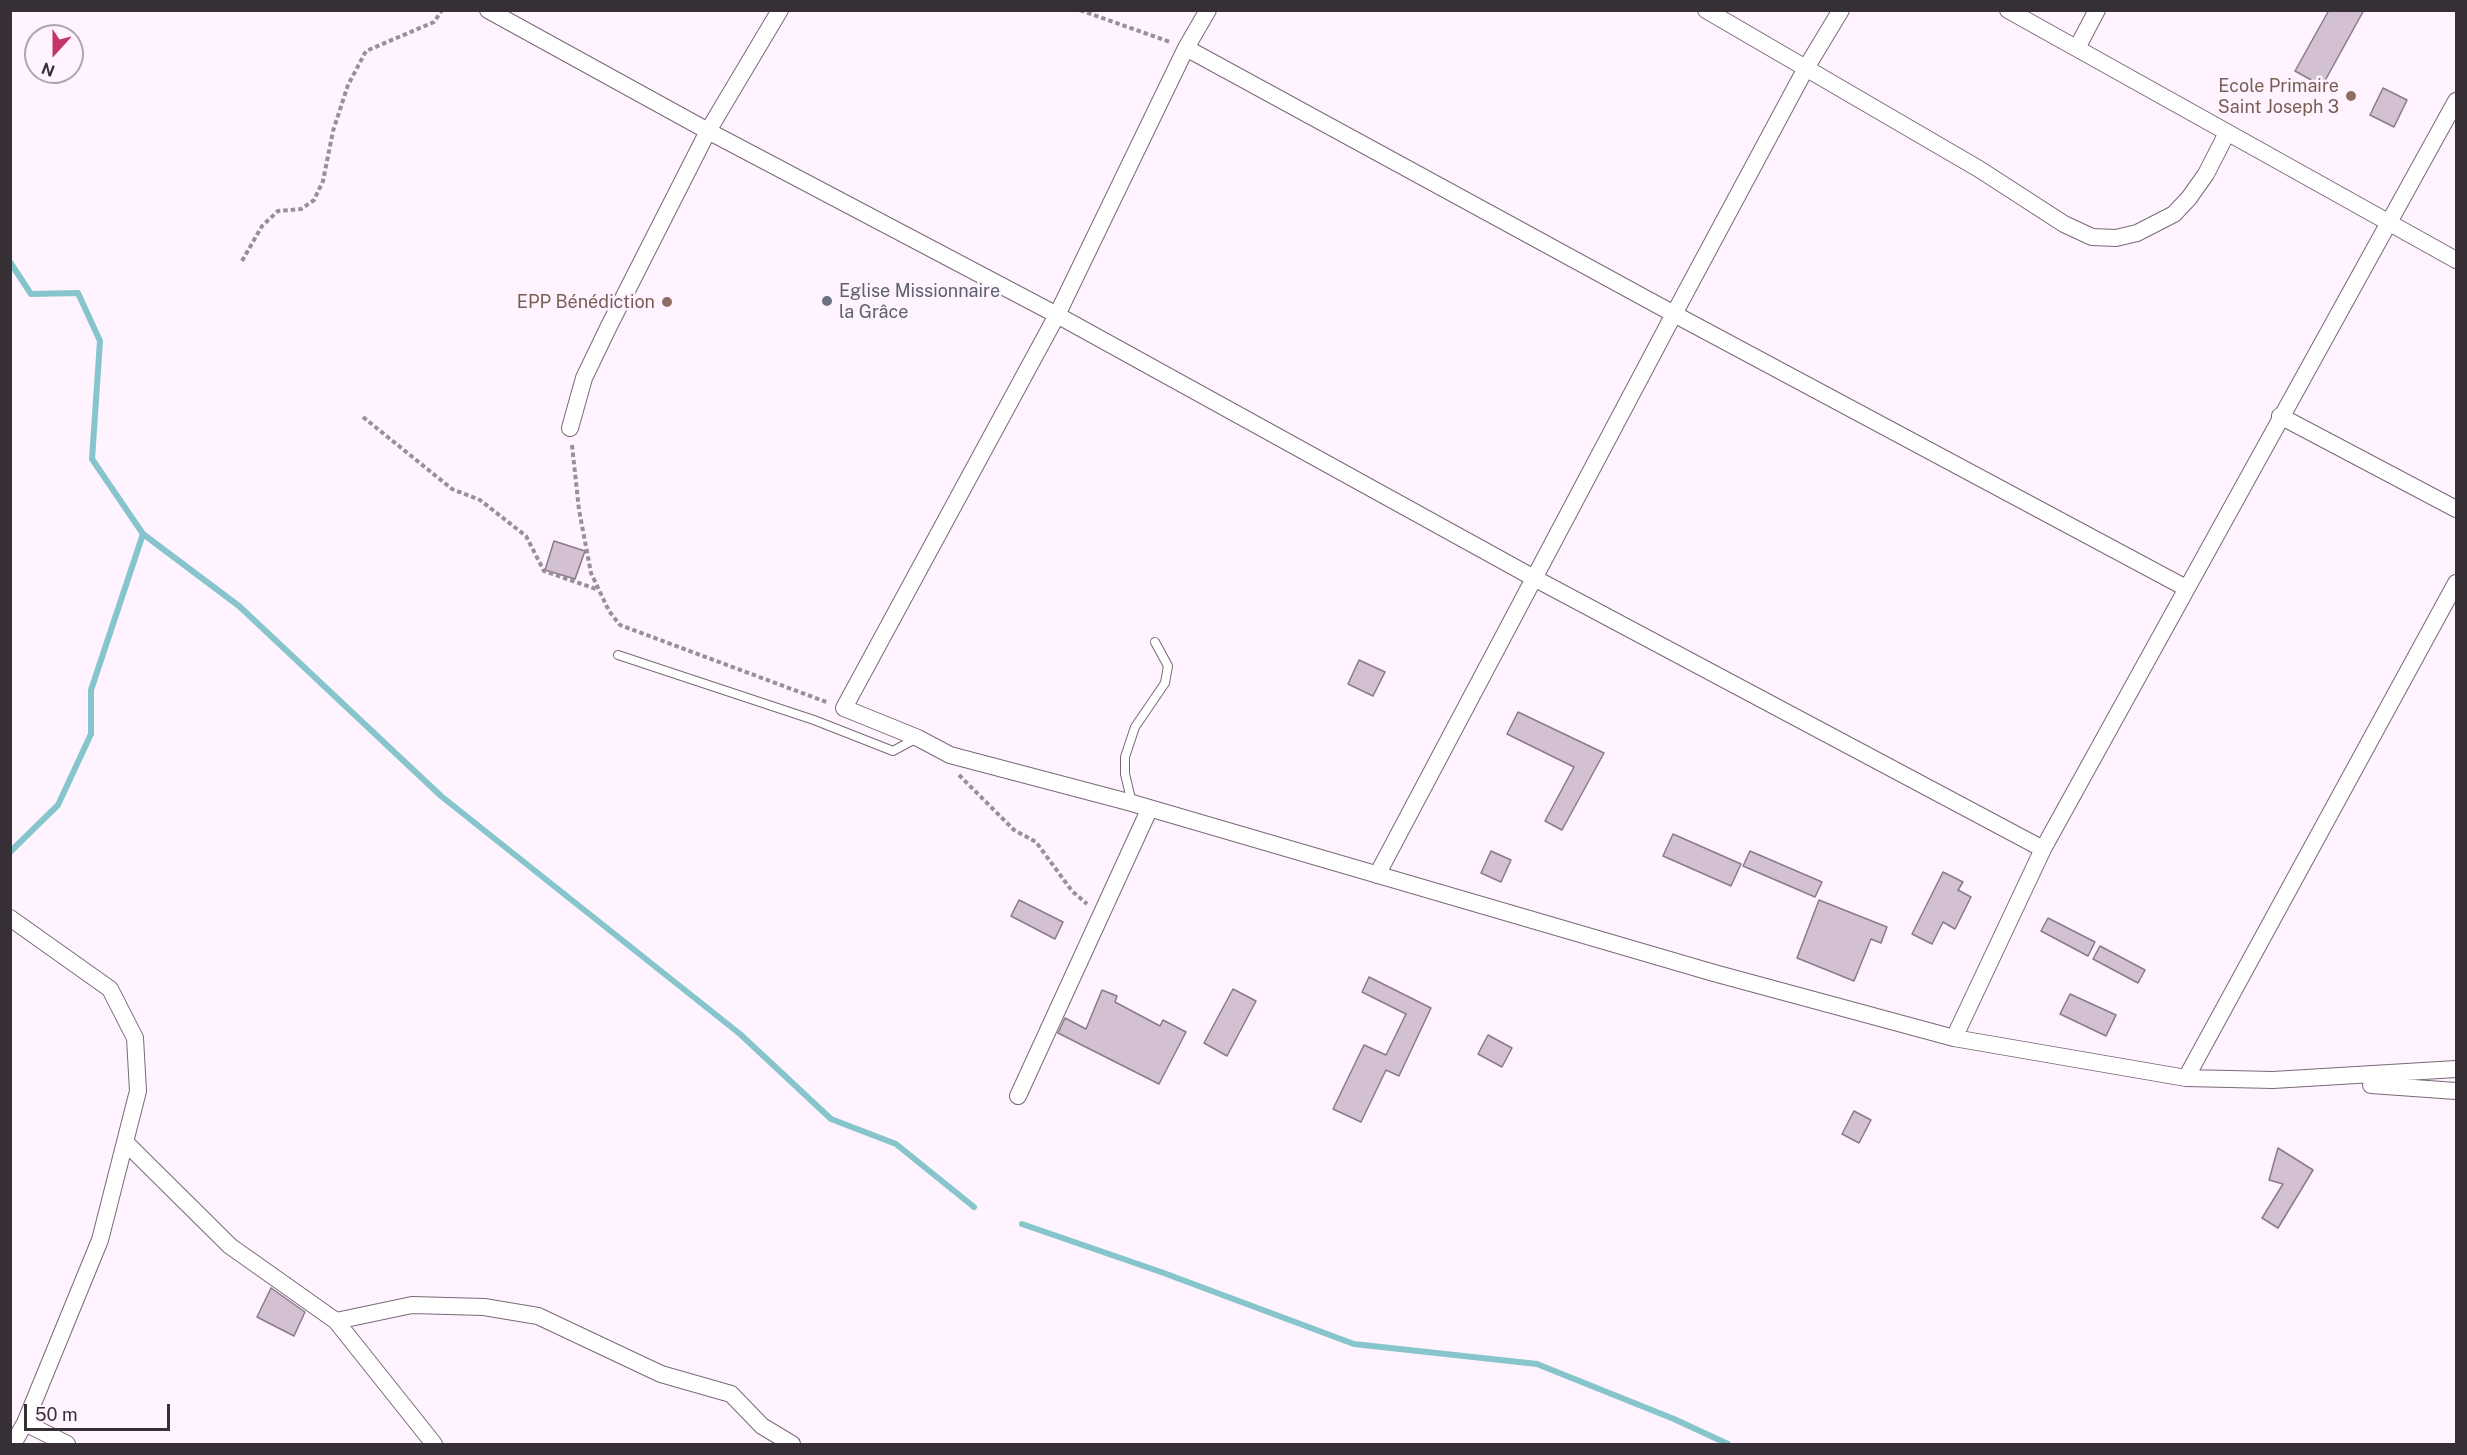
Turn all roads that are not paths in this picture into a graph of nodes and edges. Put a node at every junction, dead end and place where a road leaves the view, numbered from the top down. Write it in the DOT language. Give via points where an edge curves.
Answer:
graph roads {
  1 [pos="488,10"];
  2 [pos="780,10"];
  3 [pos="1208,10"];
  4 [pos="1706,10"];
  5 [pos="1841,10"];
  6 [pos="2008,10"];
  7 [pos="2097,10"];
  8 [pos="1186,48"];
  9 [pos="2077,48"];
  10 [pos="1806,68"];
  11 [pos="2457,101"];
  12 [pos="708,131"];
  13 [pos="2228,133"];
  14 [pos="2389,225"];
  15 [pos="2457,260"];
  16 [pos="1674,314"];
  17 [pos="1057,315"];
  18 [pos="2280,416"];
  19 [pos="570,428"];
  20 [pos="2457,509"];
  21 [pos="1534,578"];
  22 [pos="2457,584"];
  23 [pos="2186,588"];
  24 [pos="1155,642"];
  25 [pos="618,655"];
  26 [pos="918,738"];
  27 [pos="1132,803"];
  28 [pos="1149,810"];
  29 [pos="2043,849"];
  30 [pos="1377,875"];
  31 [pos="10,918"];
  32 [pos="1954,1038"];
  33 [pos="2457,1069"];
  34 [pos="2186,1078"];
  35 [pos="2296,1080"];
  36 [pos="2457,1090"];
  37 [pos="1018,1096"];
  38 [pos="125,1142"];
  39 [pos="336,1321"];
  40 [pos="25,1423"];
  41 [pos="13,1444"];
  42 [pos="67,1444"];
  43 [pos="434,1444"];
  44 [pos="792,1444"];
  1 -- 12 [label="street"];
  2 -- 12 [label="street"];
  3 -- 8 [label="street"];
  4 -- 10 [label="street"];
  5 -- 10 [label="street"];
  6 -- 9 [label="street"];
  7 -- 9 [label="street"];
  8 -- 16 [label="street"];
  8 -- 17 [label="street"];
  9 -- 13 [label="street"];
  10 -- 13 [label="street" via="1979,169 2064,224 2092,237 2116,238 2137,233 2174,214 2206,174"];
  10 -- 16 [label="street"];
  11 -- 14 [label="street"];
  12 -- 17 [label="street"];
  12 -- 19 [label="street" via="584,378"];
  13 -- 14 [label="street"];
  14 -- 15 [label="street"];
  14 -- 18 [label="street"];
  16 -- 21 [label="street"];
  16 -- 23 [label="street"];
  17 -- 21 [label="street"];
  17 -- 26 [label="street" via="844,708"];
  18 -- 20 [label="street"];
  18 -- 23 [label="street"];
  21 -- 29 [label="street"];
  21 -- 30 [label="street"];
  22 -- 34 [label="street"];
  23 -- 29 [label="street"];
  24 -- 27 [label="lane" via="1168,666 1165,683 1135,727 1125,758"];
  25 -- 26 [label="lane" via="893,750"];
  26 -- 27 [label="street" via="950,755"];
  27 -- 28 [label="street"];
  28 -- 30 [label="street"];
  28 -- 37 [label="street"];
  29 -- 32 [label="street"];
  30 -- 32 [label="street"];
  31 -- 38 [label="street" via="110,989 135,1038 138,1090"];
  32 -- 34 [label="street"];
  33 -- 35 [label="street"];
  34 -- 35 [label="street"];
  35 -- 36 [label="street"];
  38 -- 39 [label="street" via="230,1246"];
  38 -- 40 [label="street" via="100,1240"];
  39 -- 43 [label="street"];
  39 -- 44 [label="street" via="412,1305 484,1307 538,1316 661,1374 731,1394 762,1426"];
  40 -- 41 [label="street"];
  40 -- 42 [label="street"];
}
